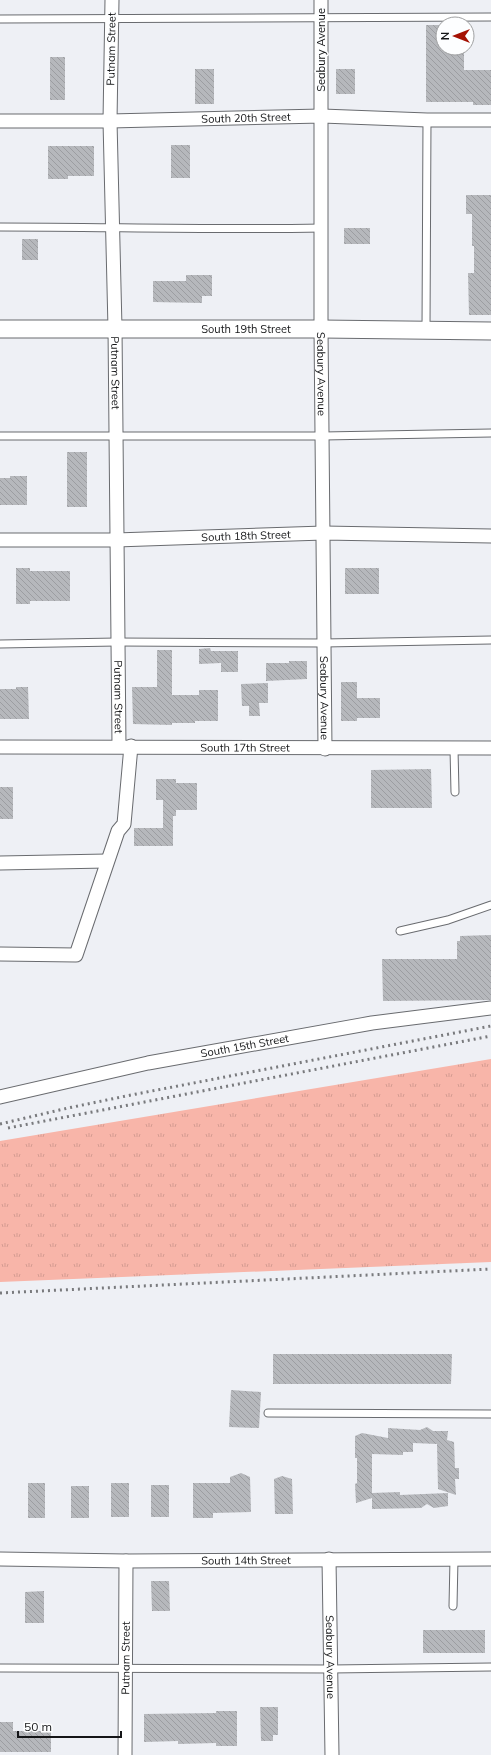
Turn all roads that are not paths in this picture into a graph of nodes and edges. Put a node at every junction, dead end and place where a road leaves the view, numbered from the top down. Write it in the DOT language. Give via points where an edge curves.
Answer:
graph roads {
  1 [pos="112,0"];
  2 [pos="321,0"];
  3 [pos="491,17"];
  4 [pos="321,18"];
  5 [pos="0,19"];
  6 [pos="112,20"];
  7 [pos="322,116"];
  8 [pos="427,120"];
  9 [pos="491,120"];
  10 [pos="0,121"];
  11 [pos="110,121"];
  12 [pos="0,227"];
  13 [pos="113,227"];
  14 [pos="322,228"];
  15 [pos="115,328"];
  16 [pos="0,329"];
  17 [pos="321,329"];
  18 [pos="426,331"];
  19 [pos="491,331"];
  20 [pos="491,433"];
  21 [pos="0,436"];
  22 [pos="323,436"];
  23 [pos="116,437"];
  24 [pos="324,533"];
  25 [pos="491,536"];
  26 [pos="0,540"];
  27 [pos="116,540"];
  28 [pos="491,640"];
  29 [pos="117,642"];
  30 [pos="324,643"];
  31 [pos="0,644"];
  32 [pos="125,746"];
  33 [pos="0,747"];
  34 [pos="491,748"];
  35 [pos="325,749"];
  36 [pos="454,749"];
  37 [pos="455,792"];
  38 [pos="107,861"];
  39 [pos="0,863"];
  40 [pos="491,905"];
  41 [pos="400,931"];
  42 [pos="0,954"];
  43 [pos="491,1008"];
  44 [pos="0,1097"];
  45 [pos="268,1413"];
  46 [pos="491,1414"];
  47 [pos="0,1559"];
  48 [pos="330,1559"];
  49 [pos="454,1559"];
  50 [pos="491,1559"];
  51 [pos="126,1561"];
  52 [pos="453,1606"];
  53 [pos="491,1667"];
  54 [pos="0,1668"];
  55 [pos="124,1669"];
  56 [pos="331,1669"];
  57 [pos="125,1755"];
  58 [pos="332,1755"];
  1 -- 6 [label="street, Putnam Street"];
  2 -- 4 [label="street, Seabury Avenue"];
  3 -- 4 [label="lane"];
  4 -- 6 [label="lane"];
  4 -- 7 [label="street, Seabury Avenue"];
  5 -- 6 [label="lane"];
  6 -- 11 [label="street, Putnam Street"];
  7 -- 8 [label="street, South 20th Street"];
  7 -- 11 [label="street, South 20th Street"];
  7 -- 14 [label="street, Seabury Avenue"];
  8 -- 9 [label="street, South 20th Street"];
  8 -- 18 [label="lane"];
  10 -- 11 [label="street, South 20th Street"];
  11 -- 13 [label="street, Putnam Street"];
  12 -- 13 [label="lane"];
  13 -- 14 [label="lane" via="256,230"];
  13 -- 15 [label="street, Putnam Street"];
  14 -- 17 [label="street, Seabury Avenue"];
  15 -- 16 [label="street, South 19th Street"];
  15 -- 17 [label="street, South 19th Street"];
  15 -- 23 [label="street, Putnam Street"];
  17 -- 18 [label="street, South 19th Street"];
  17 -- 22 [label="street, Seabury Avenue"];
  18 -- 19 [label="street, South 19th Street"];
  20 -- 22 [label="lane"];
  21 -- 23 [label="lane"];
  22 -- 23 [label="lane"];
  22 -- 24 [label="street, Seabury Avenue"];
  23 -- 27 [label="street, Putnam Street"];
  24 -- 25 [label="street, South 18th Street"];
  24 -- 27 [label="street, South 18th Street"];
  24 -- 30 [label="street, Seabury Avenue"];
  26 -- 27 [label="street, South 18th Street"];
  27 -- 29 [label="street, Putnam Street"];
  28 -- 30 [label="lane"];
  29 -- 30 [label="lane"];
  29 -- 31 [label="lane"];
  29 -- 32 [label="street, Putnam Street"];
  30 -- 35 [label="street, Seabury Avenue"];
  32 -- 33 [label="street, South 17th Street"];
  32 -- 35 [label="street, South 17th Street"];
  32 -- 38 [label="street, Putnam Street" via="124,824 118,830"];
  34 -- 36 [label="street, South 17th Street"];
  35 -- 36 [label="street, South 17th Street"];
  36 -- 37 [label="lane"];
  38 -- 39 [label="street"];
  38 -- 42 [label="street, Putnam Street" via="76,955"];
  40 -- 41 [label="lane" via="448,920"];
  43 -- 44 [label="street, South 15th Street" via="372,1023 148,1063"];
  45 -- 46 [label="lane"];
  47 -- 51 [label="street, South 14th Street"];
  48 -- 49 [label="street, South 14th Street"];
  48 -- 51 [label="street, South 14th Street"];
  48 -- 56 [label="street, Seabury Avenue"];
  49 -- 50 [label="street, South 14th Street"];
  49 -- 52 [label="lane"];
  51 -- 55 [label="street, Putnam Street"];
  53 -- 56 [label="lane"];
  54 -- 55 [label="lane"];
  55 -- 56 [label="lane"];
  55 -- 57 [label="street, Putnam Street"];
  56 -- 58 [label="street, Seabury Avenue"];
}
